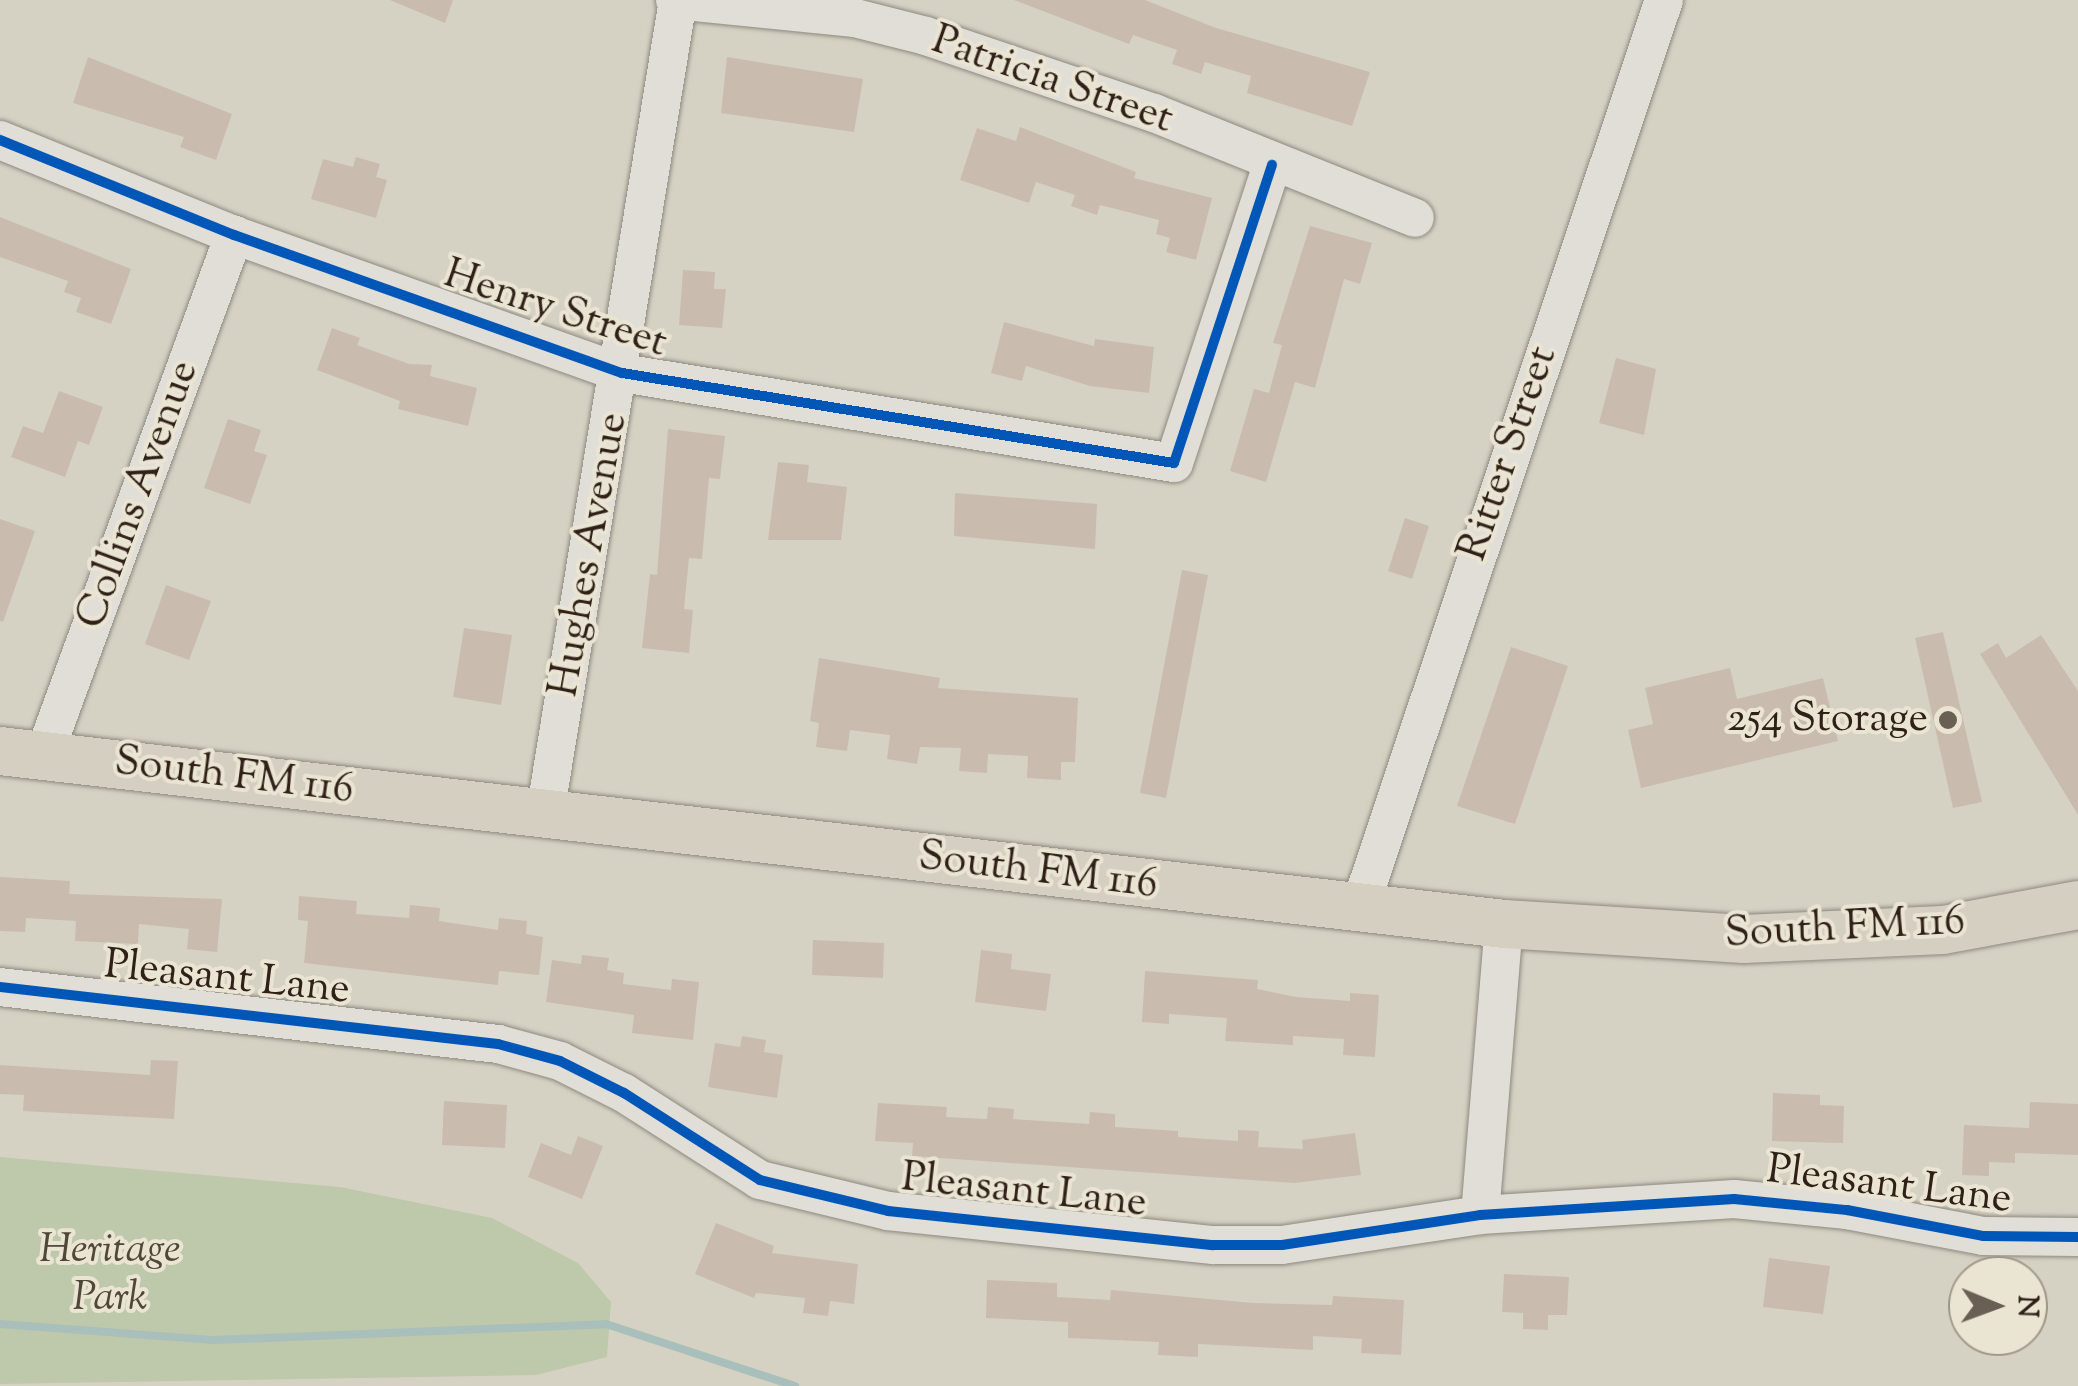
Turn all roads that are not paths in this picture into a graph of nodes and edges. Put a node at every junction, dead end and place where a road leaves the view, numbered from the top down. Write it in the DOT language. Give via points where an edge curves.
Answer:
graph roads {
  1 [pos="677,0"];
  2 [pos="1664,0"];
  3 [pos="0,140"];
  4 [pos="1272,165"];
  5 [pos="1415,218"];
  6 [pos="234,236"];
  7 [pos="622,373"];
  8 [pos="22,753"];
  9 [pos="545,814"];
  10 [pos="2078,906"];
  11 [pos="1359,910"];
  12 [pos="1504,924"];
  13 [pos="0,987"];
  14 [pos="1480,1215"];
  15 [pos="2078,1237"];
  1 -- 4 [label="street, Patricia Street" via="855,18 926,36 1154,114"];
  1 -- 7 [label="street, Hughes Avenue"];
  2 -- 11 [label="street, Ritter Street"];
  3 -- 6 [label="street, Henry Street"];
  4 -- 5 [label="street, Patricia Street"];
  4 -- 7 [label="street, Henry Street" via="1174,463"];
  6 -- 7 [label="street, Henry Street"];
  6 -- 8 [label="street, Collins Avenue"];
  7 -- 9 [label="street, Hughes Avenue"];
  8 -- 9 [label="main road, South FM 116"];
  9 -- 11 [label="main road, South FM 116"];
  10 -- 12 [label="main road, South FM 116" via="1943,930 1744,940"];
  11 -- 12 [label="main road, South FM 116"];
  12 -- 14 [label="street"];
  13 -- 14 [label="street, Pleasant Lane" via="498,1044 560,1061 624,1093 760,1180 888,1211 1212,1245 1334,1241"];
  14 -- 15 [label="street, Pleasant Lane" via="1734,1199 1827,1207 1983,1236"];
}
